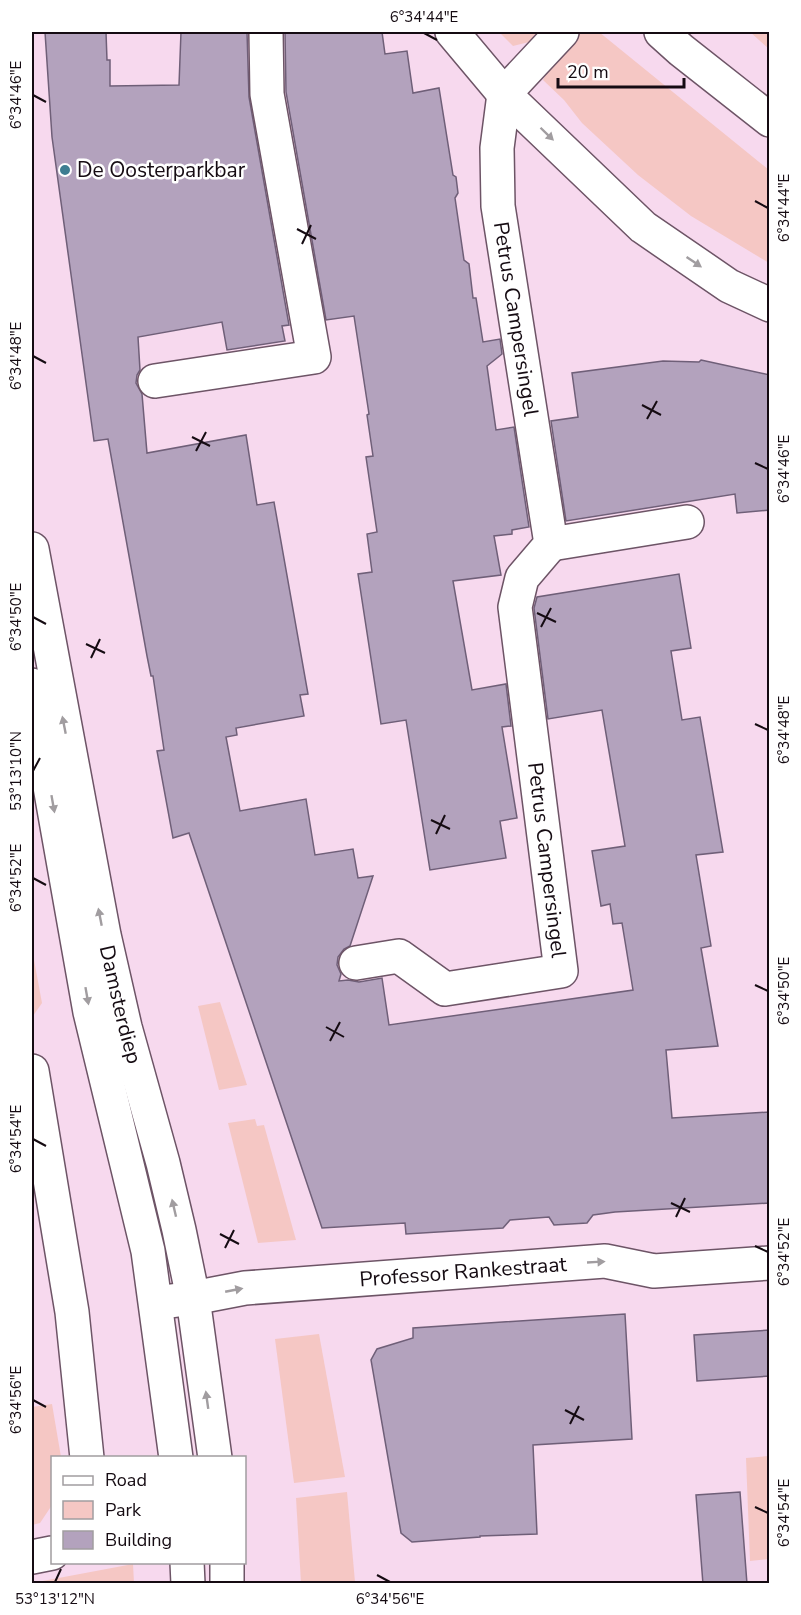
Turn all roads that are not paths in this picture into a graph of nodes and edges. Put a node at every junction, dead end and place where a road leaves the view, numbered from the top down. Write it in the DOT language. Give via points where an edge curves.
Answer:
graph roads {
  1 [pos="266,32"];
  2 [pos="452,32"];
  3 [pos="562,32"];
  4 [pos="661,32"];
  5 [pos="504,94"];
  6 [pos="770,120"];
  7 [pos="770,305"];
  8 [pos="154,381"];
  9 [pos="687,522"];
  10 [pos="552,544"];
  11 [pos="32,549"];
  12 [pos="32,685"];
  13 [pos="356,963"];
  14 [pos="32,1071"];
  15 [pos="770,1263"];
  16 [pos="193,1298"];
  17 [pos="156,1303"];
  18 [pos="87,1456"];
  19 [pos="176,1456"];
  20 [pos="215,1456"];
  21 [pos="51,1553"];
  22 [pos="32,1557"];
  23 [pos="187,1564"];
  24 [pos="227,1564"];
  25 [pos="188,1584"];
  26 [pos="227,1584"];
  1 -- 8 [label="street" via="267,94 314,357"];
  2 -- 5 [label="street"];
  3 -- 5 [label="street"];
  4 -- 6 [label="street"];
  5 -- 7 [label="street, one-way" via="643,227 729,286"];
  5 -- 10 [label="street, Petrus Campersingel" via="497,148 498,206"];
  9 -- 10 [label="street"];
  10 -- 13 [label="street, Petrus Campersingel" via="522,578 515,607 561,971 445,989 399,956"];
  16 -- 11 [label="street, Damsterdiep, one-way" via="163,1163 104,935"];
  12 -- 17 [label="street, Damsterdiep, one-way" via="90,1012 148,1251"];
  14 -- 18 [label="street" via="72,1312"];
  16 -- 15 [label="street, Professor Rankestraat, one-way" via="245,1288 605,1261 654,1271"];
  16 -- 17 [label="street, Professor Rankestraat"];
  20 -- 16 [label="street, Damsterdiep, one-way"];
  17 -- 19 [label="street, Damsterdiep"];
  21 -- 22 [label="street"];
  23 -- 25 [label="street"];
  24 -- 26 [label="street"];
}
